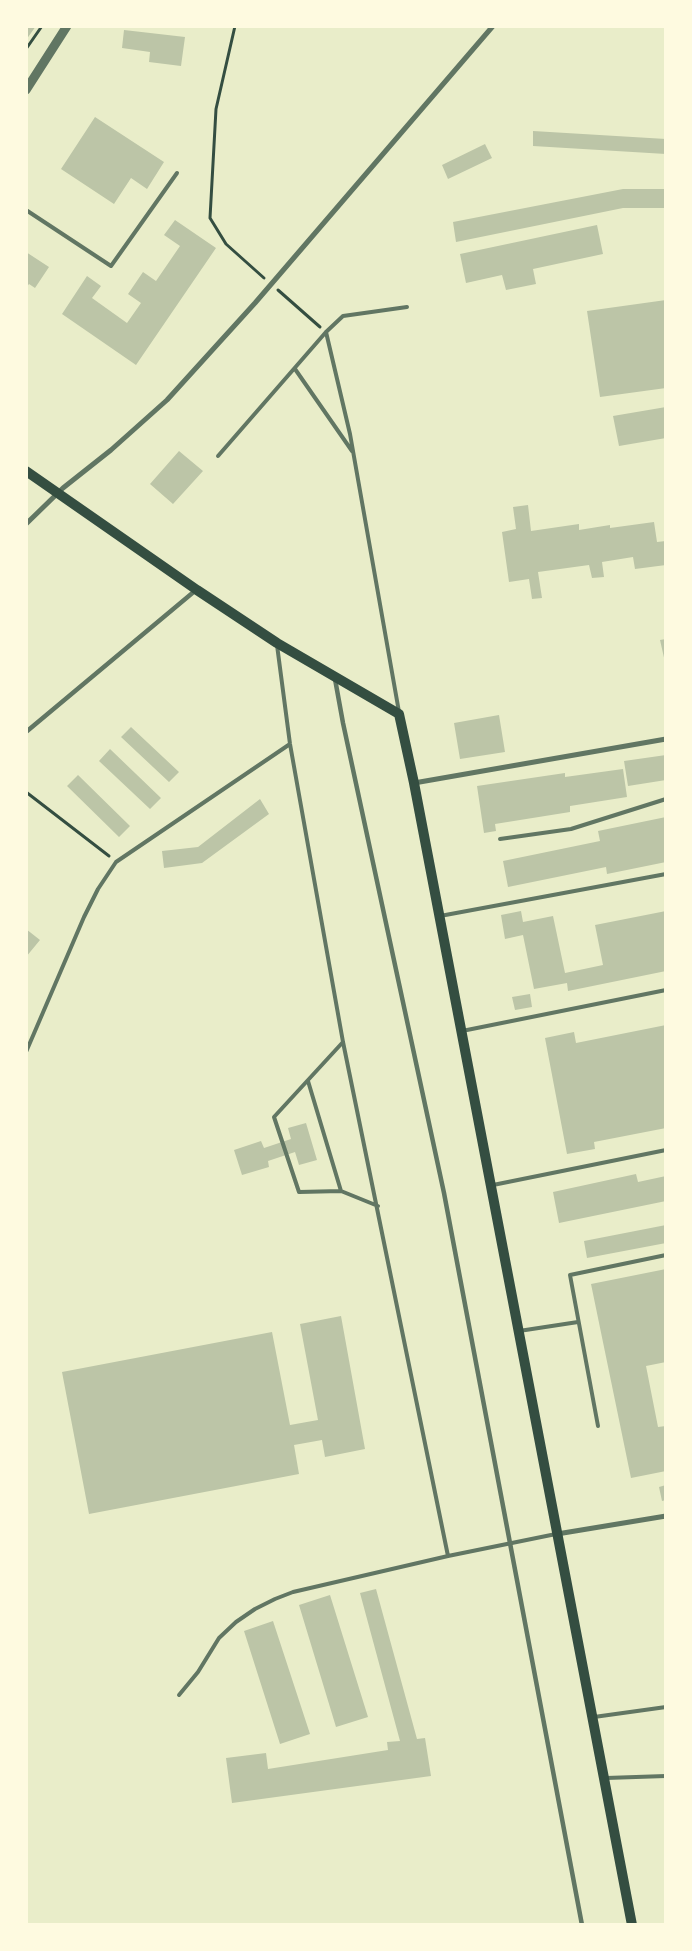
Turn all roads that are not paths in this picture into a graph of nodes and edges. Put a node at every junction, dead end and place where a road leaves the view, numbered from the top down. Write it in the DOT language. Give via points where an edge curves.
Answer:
graph roads {
  1 [pos="67,26"];
  2 [pos="493,26"];
  3 [pos="26,90"];
  4 [pos="177,173"];
  5 [pos="26,210"];
  6 [pos="407,307"];
  7 [pos="326,332"];
  8 [pos="294,369"];
  9 [pos="353,452"];
  10 [pos="218,456"];
  11 [pos="26,471"];
  12 [pos="26,524"];
  13 [pos="196,590"];
  14 [pos="277,643"];
  15 [pos="335,677"];
  16 [pos="400,714"];
  17 [pos="26,732"];
  18 [pos="666,739"];
  19 [pos="290,744"];
  20 [pos="414,783"];
  21 [pos="666,799"];
  22 [pos="500,839"];
  23 [pos="666,874"];
  24 [pos="440,916"];
  25 [pos="666,990"];
  26 [pos="462,1032"];
  27 [pos="343,1042"];
  28 [pos="26,1052"];
  29 [pos="308,1082"];
  30 [pos="666,1150"];
  31 [pos="490,1186"];
  32 [pos="341,1191"];
  33 [pos="378,1206"];
  34 [pos="666,1255"];
  35 [pos="578,1322"];
  36 [pos="519,1331"];
  37 [pos="598,1426"];
  38 [pos="666,1516"];
  39 [pos="556,1534"];
  40 [pos="510,1543"];
  41 [pos="448,1556"];
  42 [pos="179,1695"];
  43 [pos="666,1707"];
  44 [pos="592,1718"];
  45 [pos="666,1776"];
  46 [pos="603,1778"];
  47 [pos="582,1925"];
  48 [pos="632,1925"];
  1 -- 3 [label="street"];
  2 -- 12 [label="street" via="173,394 111,450 62,488"];
  4 -- 5 [label="lane" via="111,266"];
  6 -- 7 [label="lane" via="343,316"];
  7 -- 8 [label="lane"];
  7 -- 9 [label="lane"];
  8 -- 9 [label="lane"];
  8 -- 10 [label="lane"];
  9 -- 16 [label="lane"];
  11 -- 13 [label="main road"];
  13 -- 14 [label="main road"];
  13 -- 17 [label="street"];
  14 -- 15 [label="main road"];
  14 -- 19 [label="lane"];
  15 -- 16 [label="main road"];
  15 -- 40 [label="street" via="444,1193"];
  16 -- 20 [label="main road"];
  18 -- 20 [label="street"];
  19 -- 27 [label="lane"];
  19 -- 28 [label="lane" via="116,862 84,917"];
  20 -- 24 [label="main road"];
  21 -- 22 [label="lane" via="571,829"];
  23 -- 24 [label="lane"];
  24 -- 26 [label="main road"];
  25 -- 26 [label="lane"];
  26 -- 31 [label="main road"];
  27 -- 29 [label="lane"];
  27 -- 33 [label="lane"];
  29 -- 32 [label="lane"];
  29 -- 32 [label="lane" via="274,1117 299,1192"];
  30 -- 31 [label="lane"];
  31 -- 36 [label="main road"];
  32 -- 33 [label="lane"];
  33 -- 41 [label="lane"];
  34 -- 35 [label="lane" via="570,1275"];
  35 -- 36 [label="lane"];
  35 -- 37 [label="lane"];
  36 -- 39 [label="main road"];
  38 -- 39 [label="street"];
  39 -- 40 [label="lane"];
  39 -- 44 [label="main road"];
  40 -- 41 [label="lane"];
  40 -- 47 [label="street"];
  41 -- 42 [label="lane" via="292,1592 255,1609 220,1638"];
  43 -- 44 [label="lane"];
  44 -- 46 [label="main road"];
  45 -- 46 [label="lane"];
  46 -- 48 [label="main road"];
}
